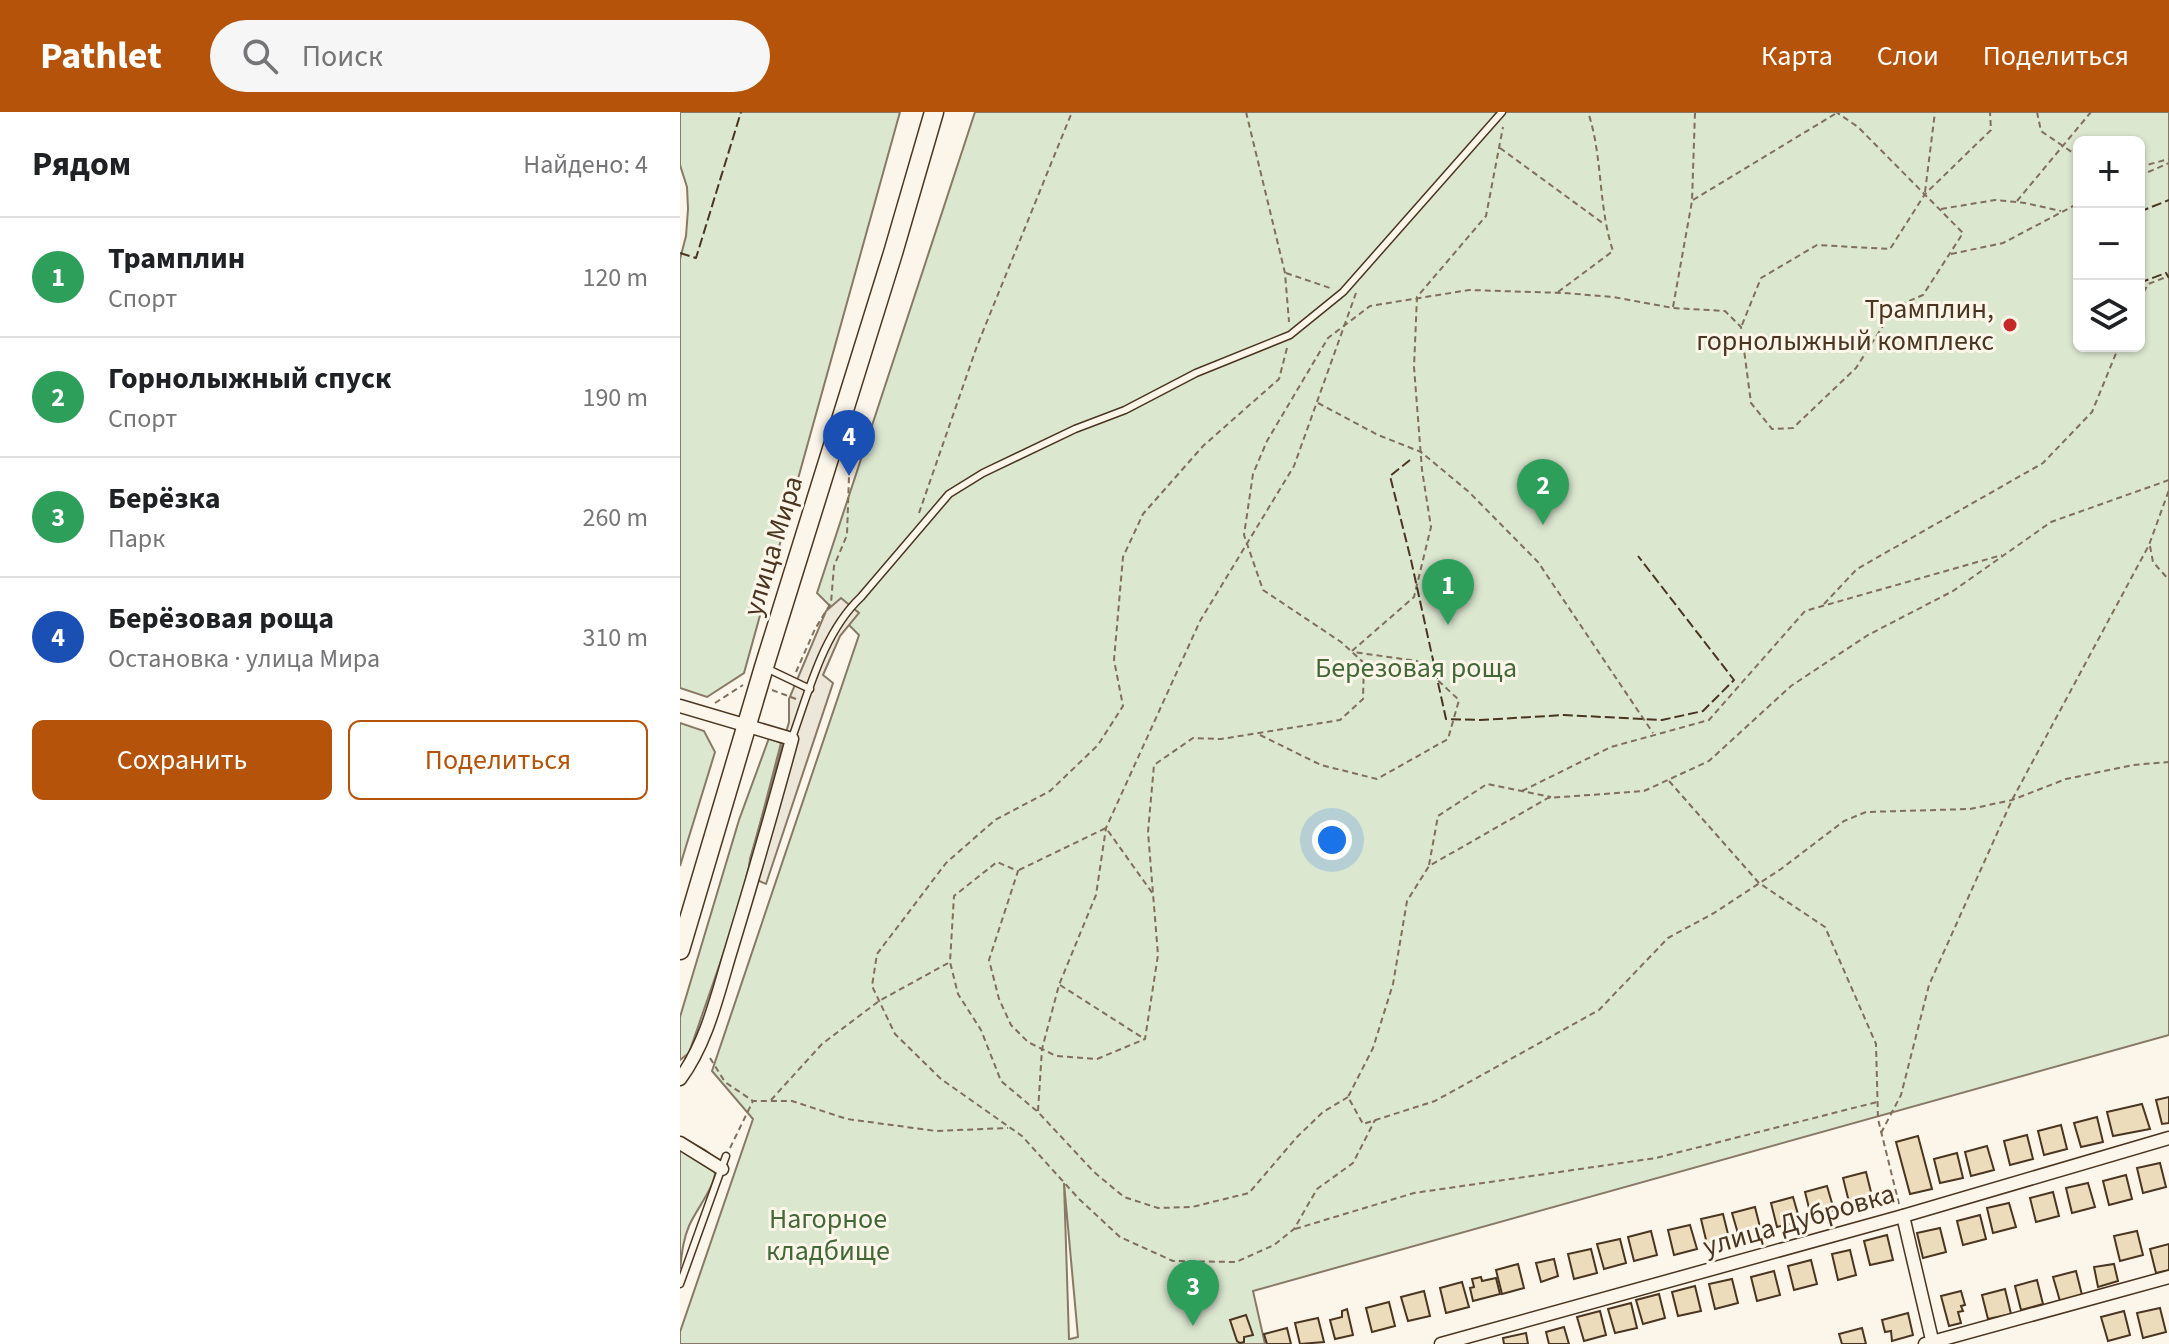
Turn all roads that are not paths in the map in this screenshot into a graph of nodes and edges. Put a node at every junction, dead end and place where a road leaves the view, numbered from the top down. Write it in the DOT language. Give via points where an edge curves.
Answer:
graph roads {
  1 [pos="934,112"];
  2 [pos="1502,112"];
  3 [pos="764,667"];
  4 [pos="810,689"];
  5 [pos="680,706"];
  6 [pos="747,726"];
  7 [pos="792,739"];
  8 [pos="680,950"];
  9 [pos="680,1079"];
  10 [pos="2169,1138"];
  11 [pos="680,1143"];
  12 [pos="724,1162"];
  13 [pos="1903,1216"];
  14 [pos="2169,1277"];
  15 [pos="680,1284"];
  16 [pos="1930,1343"];
  17 [pos="1442,1344"];
  1 -- 3 [label="main road, улица Мира"];
  2 -- 4 [label="lane" via="1343,292 1290,335 1075,429 949,494 846,612"];
  3 -- 4 [label="lane"];
  3 -- 6 [label="main road, улица Мира"];
  4 -- 7 [label="lane"];
  5 -- 6 [label="street"];
  6 -- 7 [label="street"];
  6 -- 8 [label="main road, улица Мира"];
  7 -- 9 [label="street" via="695,1059"];
  10 -- 13 [label="street, улица Дубровка"];
  11 -- 12 [label="street"];
  12 -- 15 [label="lane"];
  13 -- 16 [label="street"];
  13 -- 17 [label="street, улица Дубровка"];
  14 -- 16 [label="street"];
}
